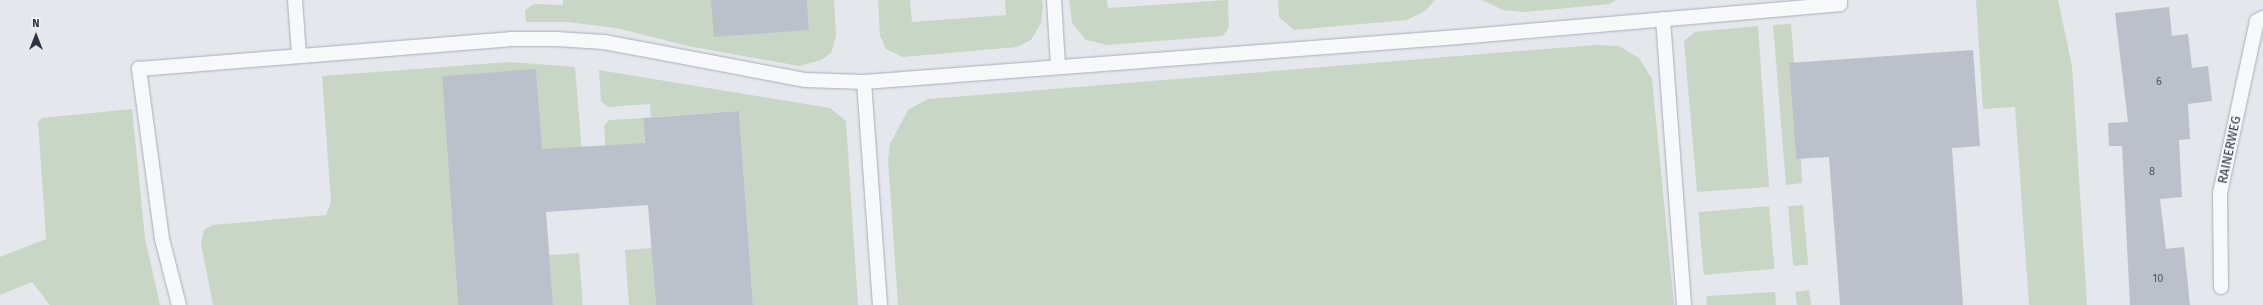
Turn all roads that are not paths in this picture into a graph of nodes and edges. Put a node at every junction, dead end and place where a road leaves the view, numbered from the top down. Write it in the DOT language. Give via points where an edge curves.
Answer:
graph roads {
  1 [pos="295,0"];
  2 [pos="1054,0"];
  3 [pos="1840,0"];
  4 [pos="2263,18"];
  5 [pos="1663,19"];
  6 [pos="299,56"];
  7 [pos="1058,66"];
  8 [pos="864,82"];
  9 [pos="2221,287"];
  10 [pos="179,305"];
  11 [pos="880,305"];
  12 [pos="1684,305"];
  1 -- 6 [label="lane"];
  2 -- 7 [label="lane"];
  3 -- 5 [label="lane" via="1840,4"];
  4 -- 9 [label="lane, RAINERWEG" via="2257,21 2220,193"];
  5 -- 7 [label="lane"];
  5 -- 12 [label="lane"];
  6 -- 8 [label="lane" via="510,39 556,39 604,42 805,80"];
  6 -- 10 [label="lane" via="139,69 162,239"];
  7 -- 8 [label="lane"];
  8 -- 11 [label="lane"];
}
